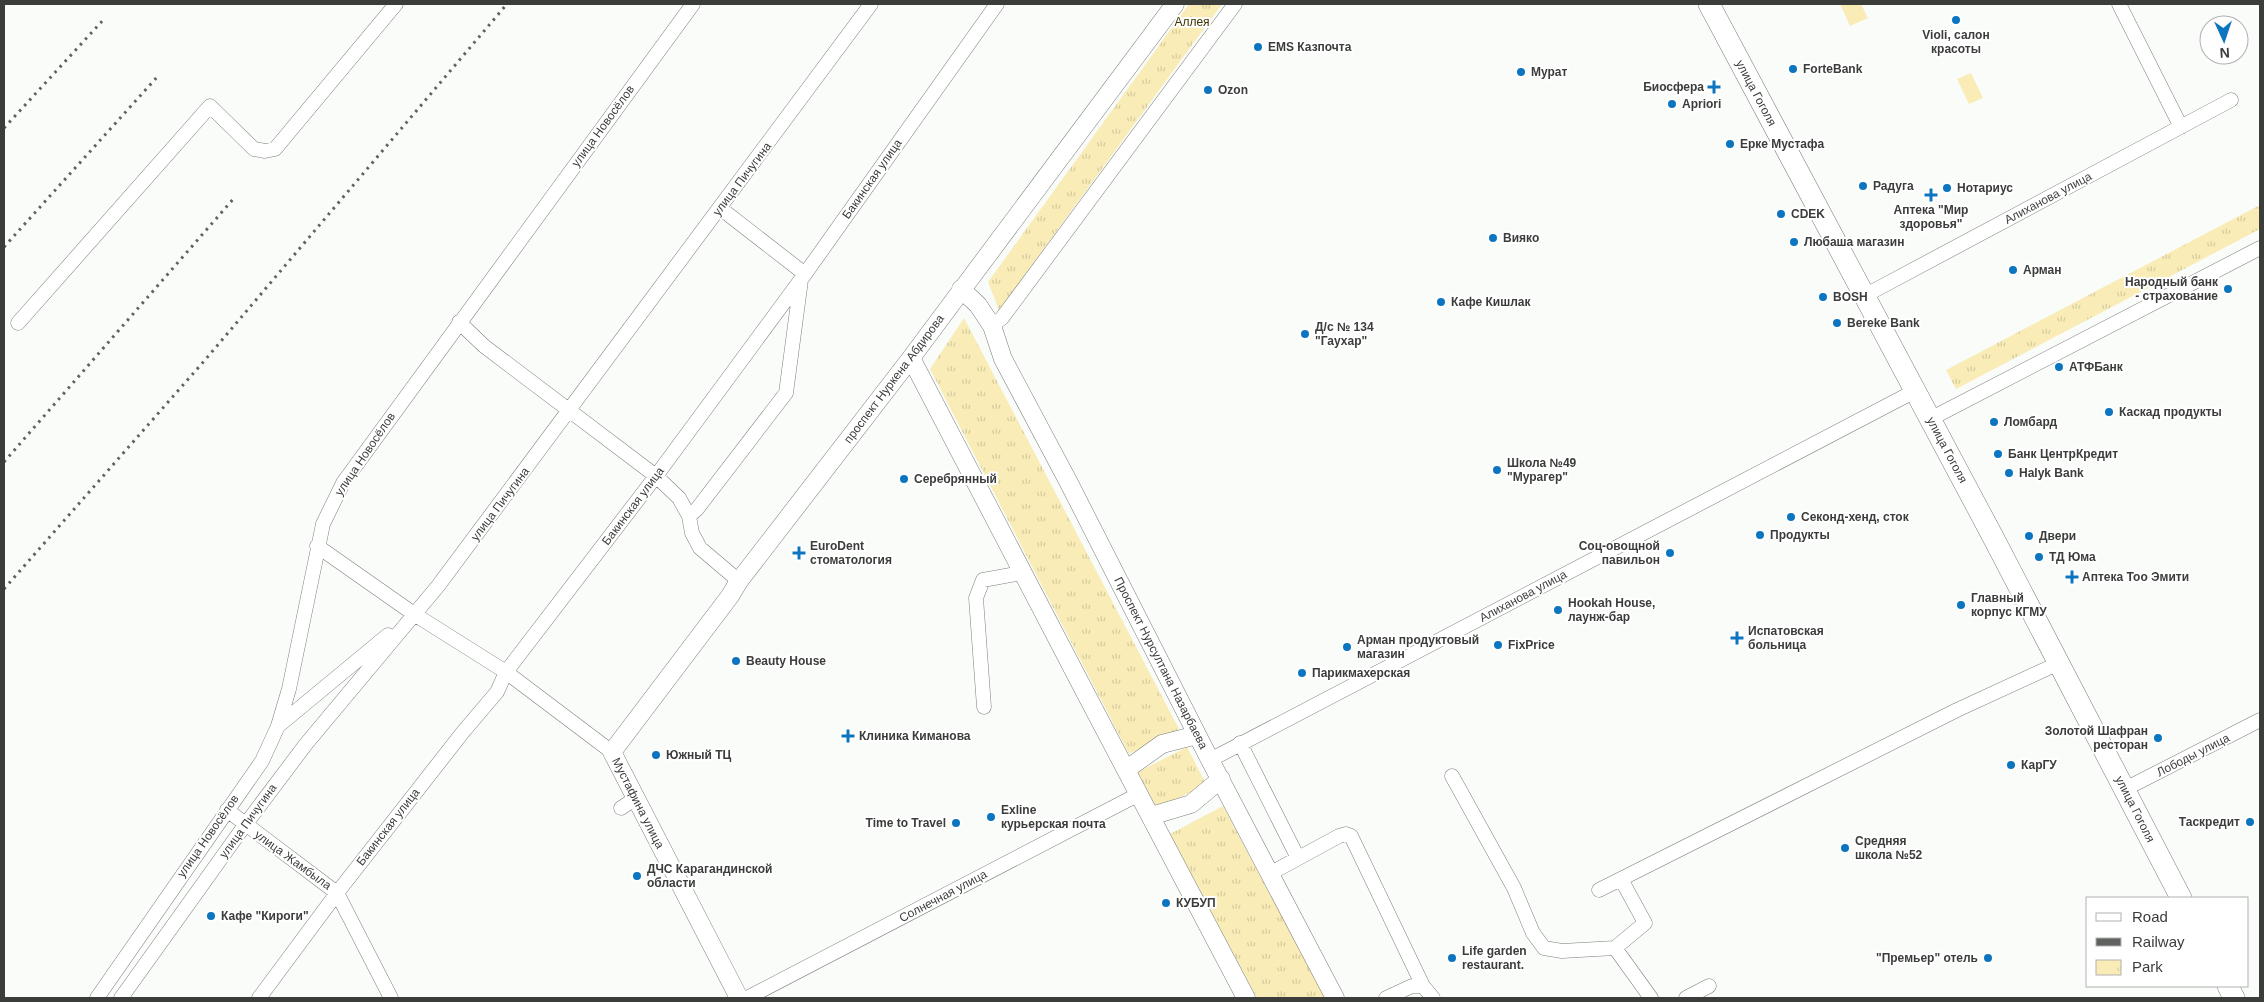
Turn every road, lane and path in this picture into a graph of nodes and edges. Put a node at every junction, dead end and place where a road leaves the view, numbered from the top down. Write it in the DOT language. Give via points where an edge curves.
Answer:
graph roads {
  1 [pos="396,4"];
  2 [pos="693,4"];
  3 [pos="872,4"];
  4 [pos="997,4"];
  5 [pos="1175,4"];
  6 [pos="1235,4"];
  7 [pos="1709,4"];
  8 [pos="2119,4"];
  9 [pos="2230,100"];
  10 [pos="2181,126"];
  11 [pos="720,208"];
  12 [pos="2260,248"];
  13 [pos="803,276"];
  14 [pos="962,289"];
  15 [pos="1864,296"];
  16 [pos="459,322"];
  17 [pos="18,323"];
  18 [pos="992,326"];
  19 [pos="912,358"];
  20 [pos="1915,391"];
  21 [pos="569,411"];
  22 [pos="1930,419"];
  23 [pos="656,476"];
  24 [pos="689,516"];
  25 [pos="317,546"];
  26 [pos="1022,573"];
  27 [pos="739,581"];
  28 [pos="414,614"];
  29 [pos="2059,663"];
  30 [pos="506,672"];
  31 [pos="984,707"];
  32 [pos="2260,720"];
  33 [pos="278,726"];
  34 [pos="1197,736"];
  35 [pos="1240,743"];
  36 [pos="612,752"];
  37 [pos="1210,760"];
  38 [pos="1127,769"];
  39 [pos="1452,776"];
  40 [pos="1221,779"];
  41 [pos="2125,788"];
  42 [pos="1139,794"];
  43 [pos="636,798"];
  44 [pos="621,808"];
  45 [pos="227,810"];
  46 [pos="1151,816"];
  47 [pos="245,825"];
  48 [pos="1298,858"];
  49 [pos="1270,873"];
  50 [pos="1621,878"];
  51 [pos="1599,890"];
  52 [pos="337,893"];
  53 [pos="2181,897"];
  54 [pos="1615,948"];
  55 [pos="1424,986"];
  56 [pos="1710,986"];
  57 [pos="97,998"];
  58 [pos="121,998"];
  59 [pos="258,998"];
  60 [pos="391,998"];
  61 [pos="739,998"];
  62 [pos="747,998"];
  63 [pos="1246,998"];
  64 [pos="1335,998"];
  65 [pos="1386,998"];
  66 [pos="1433,998"];
  67 [pos="1652,998"];
  68 [pos="1686,998"];
  1 -- 17 [label="street" via="276,148 254,149 210,106"];
  2 -- 16 [label="street, улица Новосёлов"];
  3 -- 11 [label="street, улица Пичугина"];
  4 -- 13 [label="street, Бакинская улица"];
  5 -- 14 [label="main road, проспект Нуркена Абдирова"];
  6 -- 18 [label="street" via="1002,318"];
  7 -- 15 [label="highway, улица Гоголя"];
  8 -- 10 [label="street"];
  9 -- 10 [label="street, Алиханова улица"];
  10 -- 15 [label="street, Алиханова улица"];
  11 -- 13 [label="street"];
  11 -- 21 [label="street, улица Пичугина"];
  12 -- 22 [label="street"];
  13 -- 23 [label="street, Бакинская улица"];
  13 -- 24 [label="street" via="786,393"];
  14 -- 18 [label="main road, Проспект Нурсултана Назарбаева"];
  14 -- 19 [label="main road, проспект Нуркена Абдирова"];
  15 -- 20 [label="highway, улица Гоголя"];
  16 -- 21 [label="street" via="484,346"];
  16 -- 25 [label="street, улица Новосёлов" via="343,483 323,524"];
  18 -- 34 [label="main road, Проспект Нурсултана Назарбаева" via="1003,358"];
  19 -- 26 [label="main road"];
  19 -- 27 [label="main road, проспект Нуркена Абдирова"];
  20 -- 22 [label="highway, улица Гоголя"];
  20 -- 35 [label="street, Алиханова улица"];
  21 -- 23 [label="street"];
  21 -- 28 [label="street, улица Пичугина"];
  22 -- 29 [label="highway, улица Гоголя"];
  23 -- 24 [label="street" via="679,498"];
  23 -- 30 [label="street, Бакинская улица"];
  24 -- 27 [label="street" via="692,533 700,548"];
  25 -- 28 [label="street, Мустафина улица"];
  25 -- 33 [label="street, улица Новосёлов" via="289,689"];
  26 -- 31 [label="street" via="983,580 976,598"];
  26 -- 38 [label="main road"];
  27 -- 36 [label="main road, проспект Нуркена Абдирова"];
  28 -- 30 [label="street, Мустафина улица"];
  28 -- 33 [label="street"];
  28 -- 47 [label="street, улица Пичугина" via="306,744"];
  29 -- 41 [label="highway, улица Гоголя"];
  29 -- 50 [label="street"];
  30 -- 36 [label="street, Мустафина улица"];
  30 -- 52 [label="street, Бакинская улица" via="488,704"];
  32 -- 41 [label="street, Лободы улица"];
  33 -- 45 [label="street, улица Новосёлов" via="262,761"];
  34 -- 37 [label="main road, Проспект Нурсултана Назарбаева"];
  34 -- 38 [label="main road" via="1162,744"];
  35 -- 37 [label="street, Алиханова улица"];
  35 -- 48 [label="street"];
  36 -- 43 [label="main road, Мустафина улица"];
  37 -- 40 [label="main road, Проспект Нурсултана Назарбаева"];
  38 -- 42 [label="main road"];
  39 -- 54 [label="street" via="1514,888 1533,933 1544,948 1562,951"];
  40 -- 46 [label="main road" via="1191,804"];
  40 -- 49 [label="main road, Проспект Нурсултана Назарбаева"];
  41 -- 53 [label="highway, улица Гоголя"];
  42 -- 46 [label="main road"];
  42 -- 62 [label="street, Солнечная улица"];
  43 -- 44 [label="street"];
  43 -- 61 [label="main road, Мустафина улица"];
  45 -- 47 [label="street, улица Жамбыла"];
  45 -- 57 [label="street, улица Новосёлов"];
  46 -- 63 [label="main road"];
  47 -- 52 [label="street, улица Жамбыла"];
  47 -- 58 [label="street, улица Пичугина"];
  48 -- 49 [label="street"];
  48 -- 55 [label="street" via="1339,836 1351,836"];
  49 -- 64 [label="main road, Проспект Нурсултана Назарбаева"];
  50 -- 51 [label="street"];
  50 -- 54 [label="street" via="1646,923"];
  52 -- 59 [label="street, Бакинская улица"];
  52 -- 60 [label="street, улица Жамбыла"];
  54 -- 67 [label="street"];
  55 -- 65 [label="street" via="1412,986"];
  55 -- 66 [label="street"];
  56 -- 68 [label="street"];
}
